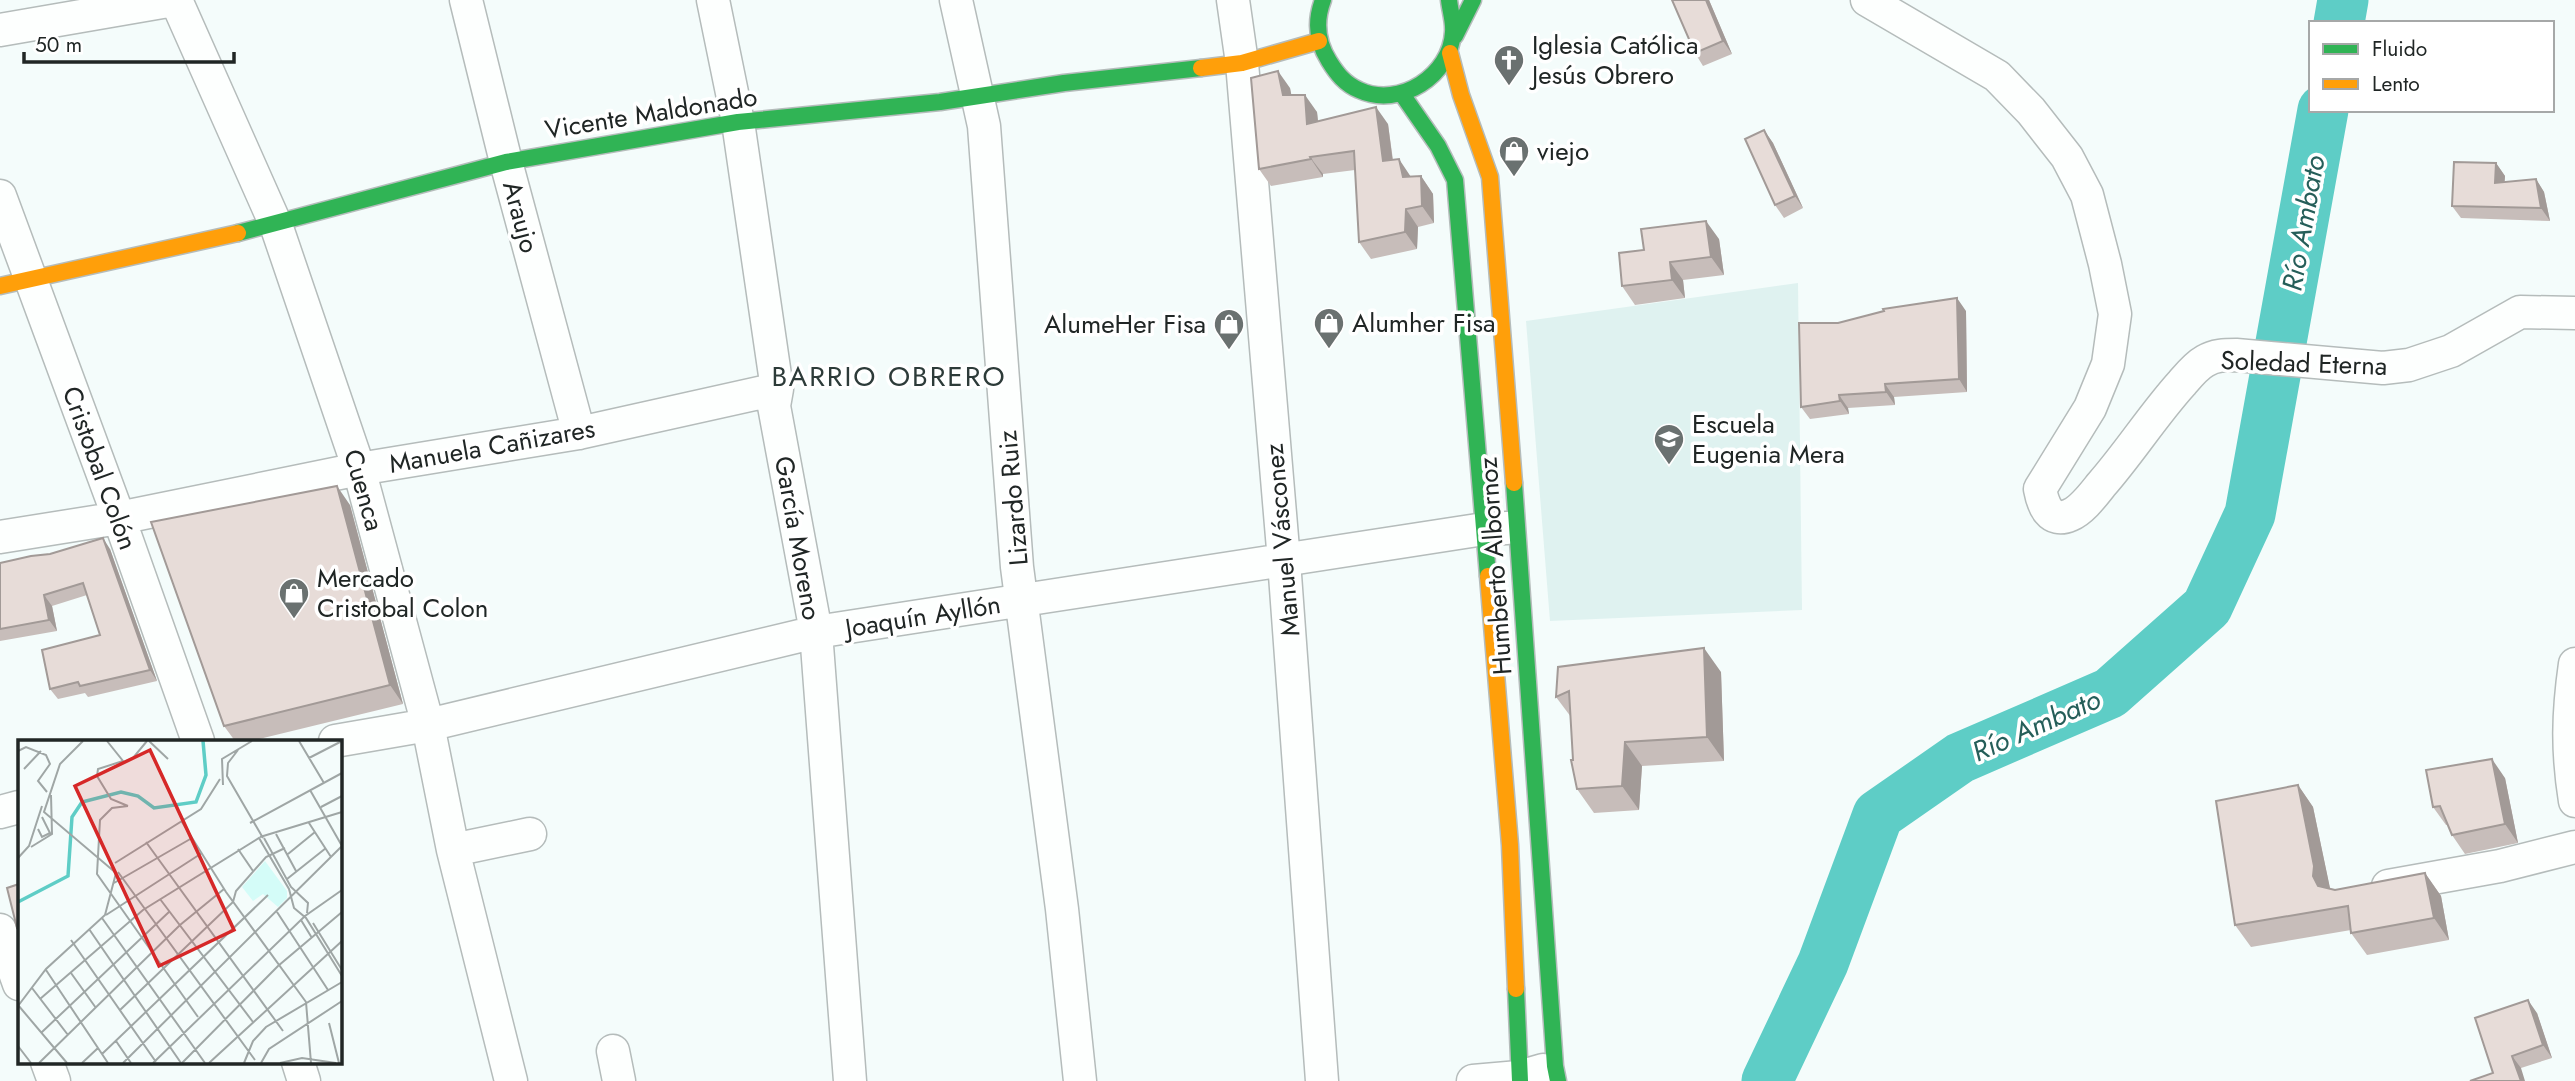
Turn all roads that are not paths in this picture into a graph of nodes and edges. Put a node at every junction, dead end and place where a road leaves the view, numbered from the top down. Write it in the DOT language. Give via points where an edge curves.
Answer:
graph roads {
  1 [pos="175,0"];
  2 [pos="466,0"];
  3 [pos="713,0"];
  4 [pos="956,0"];
  5 [pos="1233,0"];
  6 [pos="1450,0"];
  7 [pos="1474,0"];
  8 [pos="1867,0"];
  9 [pos="1321,2"];
  10 [pos="0,30"];
  11 [pos="1455,36"];
  12 [pos="1319,41"];
  13 [pos="1450,52"];
  14 [pos="1242,63"];
  15 [pos="1402,94"];
  16 [pos="978,95"];
  17 [pos="738,122"];
  18 [pos="506,162"];
  19 [pos="0,196"];
  20 [pos="276,225"];
  21 [pos="31,280"];
  22 [pos="0,286"];
  23 [pos="2575,313"];
  24 [pos="776,389"];
  25 [pos="579,433"];
  26 [pos="359,469"];
  27 [pos="119,518"];
  28 [pos="1517,527"];
  29 [pos="1484,529"];
  30 [pos="0,537"];
  31 [pos="1284,561"];
  32 [pos="1021,600"];
  33 [pos="816,632"];
  34 [pos="2575,664"];
  35 [pos="428,725"];
  36 [pos="198,740"];
  37 [pos="341,740"];
  38 [pos="2575,801"];
  39 [pos="18,807"];
  40 [pos="0,812"];
  41 [pos="530,834"];
  42 [pos="2575,847"];
  43 [pos="453,850"];
  44 [pos="2360,891"];
  45 [pos="0,930"];
  46 [pos="18,981"];
  47 [pos="48,1064"];
  48 [pos="299,1064"];
  49 [pos="1556,1073"];
  50 [pos="1520,1079"];
  51 [pos="54,1081"];
  52 [pos="304,1081"];
  53 [pos="511,1081"];
  54 [pos="850,1081"];
  55 [pos="1080,1081"];
  56 [pos="1322,1081"];
  57 [pos="1473,1081"];
  1 -- 10 [label="street"];
  1 -- 20 [label="street, Cuenca"];
  2 -- 18 [label="street, Araujo"];
  3 -- 17 [label="street, García Moreno"];
  4 -- 16 [label="street, Lizardo Ruiz"];
  5 -- 14 [label="street, Manuel Vásconez"];
  6 -- 11 [label="main road"];
  7 -- 11 [label="main road"];
  8 -- 23 [label="street, Soledad Eterna" via="1997,76 2067,156 2087,195 2115,314 2108,364 2090,408 2040,489 2050,514 2073,514 2091,497 2169,398 2203,361 2217,355 2366,369 2409,365 2451,351 2519,312"];
  9 -- 12 [label="main road"];
  11 -- 13 [label="main road"];
  12 -- 14 [label="main road, Vicente Maldonado"];
  12 -- 15 [label="main road" via="1326,61 1340,78 1380,96"];
  13 -- 15 [label="main road" via="1422,86"];
  13 -- 28 [label="main road, Humberto Albornoz" via="1490,177"];
  14 -- 16 [label="main road, Vicente Maldonado"];
  14 -- 31 [label="street, Manuel Vásconez"];
  15 -- 29 [label="main road, Humberto Albornoz" via="1430,131 1455,180"];
  16 -- 17 [label="main road, Vicente Maldonado"];
  16 -- 32 [label="street, Lizardo Ruiz"];
  17 -- 18 [label="main road, Vicente Maldonado"];
  17 -- 24 [label="street, García Moreno"];
  18 -- 20 [label="main road, Vicente Maldonado"];
  18 -- 25 [label="street, Araujo"];
  19 -- 21 [label="street, Cristobal Colón"];
  20 -- 21 [label="main road, Vicente Maldonado"];
  20 -- 26 [label="street, Cuenca"];
  21 -- 22 [label="main road, Vicente Maldonado"];
  21 -- 27 [label="street, Cristobal Colón"];
  24 -- 25 [label="street, Manuela Cañizares"];
  24 -- 33 [label="street, García Moreno" via="774,406"];
  25 -- 26 [label="street, Manuela Cañizares"];
  26 -- 27 [label="street, Manuela Cañizares"];
  26 -- 35 [label="street, Cuenca"];
  27 -- 30 [label="street, Manuela Cañizares"];
  27 -- 36 [label="street, Cristobal Colón"];
  28 -- 29 [label="street, Joaquín Ayllón"];
  28 -- 49 [label="main road, Humberto Albornoz"];
  29 -- 31 [label="street, Joaquín Ayllón"];
  29 -- 50 [label="main road, Humberto Albornoz" via="1510,845"];
  31 -- 32 [label="street, Joaquín Ayllón"];
  31 -- 56 [label="street, Manuel Vásconez"];
  32 -- 33 [label="street, Joaquín Ayllón"];
  32 -- 55 [label="street, Lizardo Ruiz"];
  33 -- 35 [label="street, Joaquín Ayllón"];
  33 -- 54 [label="street, García Moreno"];
  34 -- 38 [label="street" via="2568,712"];
  35 -- 37 [label="street, Joaquín Ayllón"];
  35 -- 43 [label="street, Cuenca"];
  39 -- 40 [label="street"];
  41 -- 43 [label="street"];
  42 -- 44 [label="street" via="2500,866"];
  43 -- 53 [label="street, Cuenca"];
  45 -- 46 [label="street"];
  47 -- 51 [label="street"];
  48 -- 52 [label="street"];
  49 -- 50 [label="street"];
  50 -- 57 [label="street"];
}
